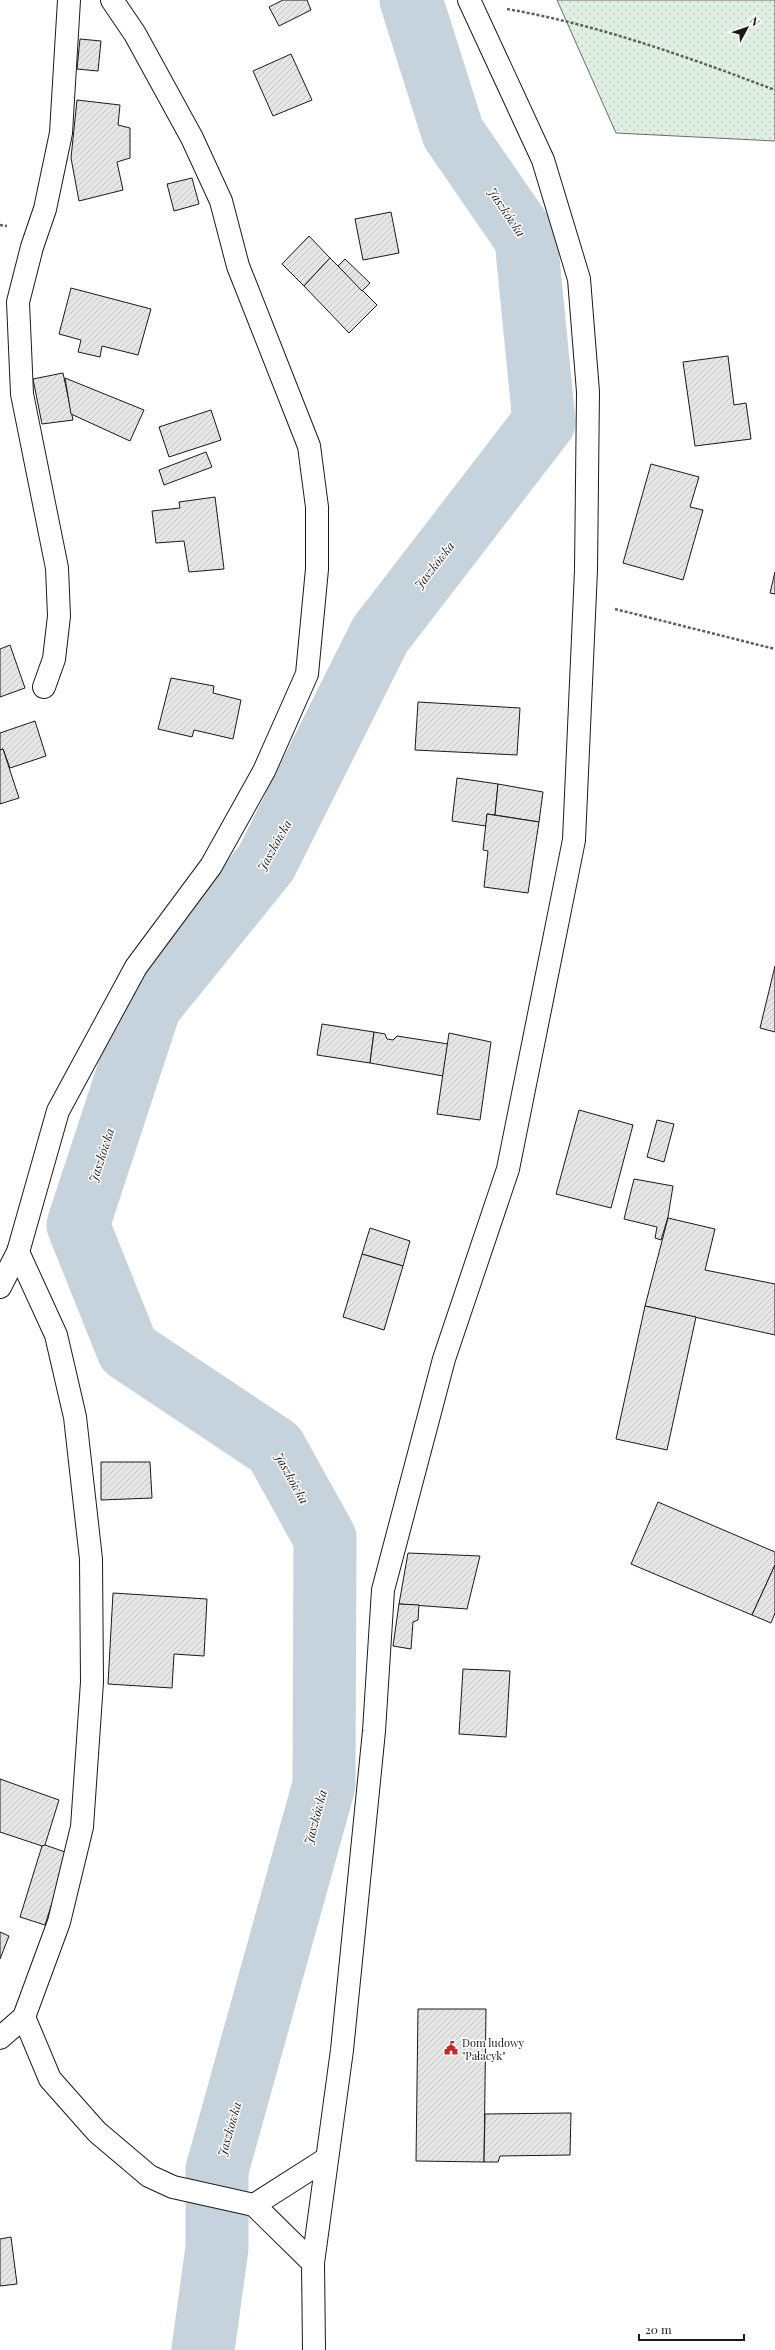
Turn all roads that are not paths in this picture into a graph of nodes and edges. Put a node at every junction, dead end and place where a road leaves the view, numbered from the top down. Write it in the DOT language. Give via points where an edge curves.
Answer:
graph roads {
  1 [pos="69,0"];
  2 [pos="112,0"];
  3 [pos="470,2"];
  4 [pos="44,687"];
  5 [pos="18,1252"];
  6 [pos="0,1287"];
  7 [pos="24,2017"];
  8 [pos="0,2038"];
  9 [pos="326,2159"];
  10 [pos="249,2204"];
  11 [pos="314,2263"];
  12 [pos="314,2350"];
  1 -- 4 [label="street" via="61,133 45,209 18,302 22,394 57,568 59,616 54,659"];
  2 -- 5 [label="street" via="135,34 192,138 220,201 238,266 309,446 317,507 317,569 307,674 304,681 264,771 211,866 136,968 58,1111"];
  3 -- 9 [label="street" via="543,160 579,279 588,392 585,601 574,840 508,1169 444,1359 383,1590 374,1731 342,2050"];
  5 -- 6 [label="street"];
  5 -- 7 [label="street" via="56,1335 75,1417 91,1559 92,1682 82,1827 59,1922"];
  7 -- 8 [label="street"];
  7 -- 10 [label="street" via="50,2079 97,2132 149,2176 173,2187"];
  9 -- 10 [label="street"];
  9 -- 11 [label="street"];
  10 -- 11 [label="street"];
  11 -- 12 [label="street"];
}
